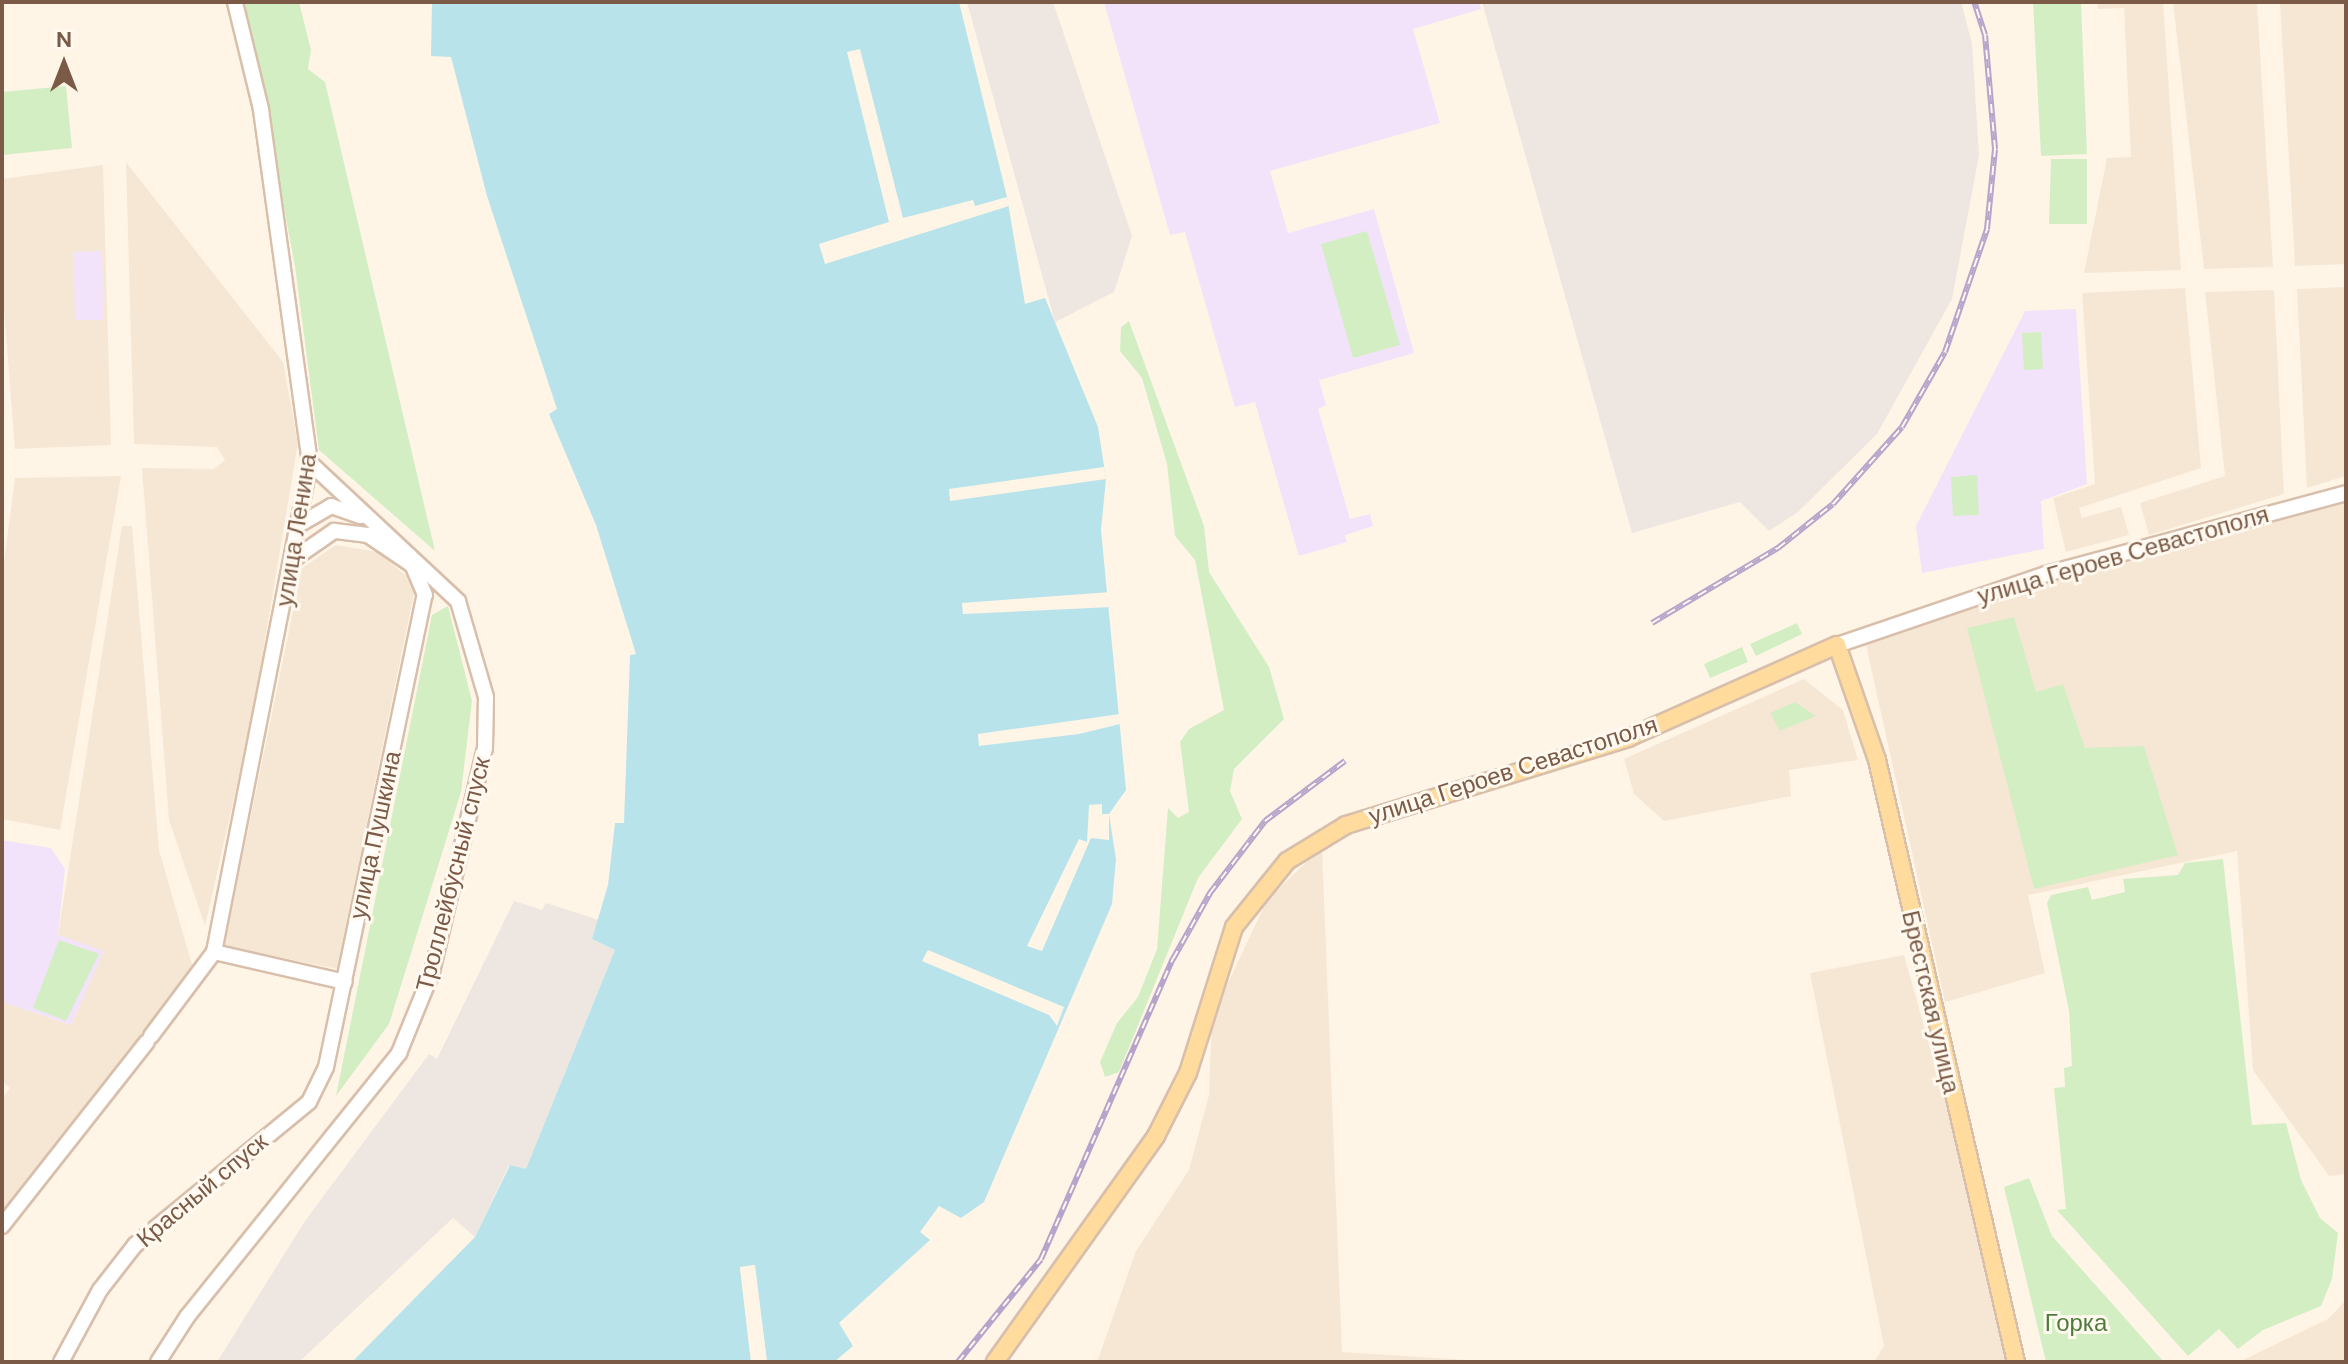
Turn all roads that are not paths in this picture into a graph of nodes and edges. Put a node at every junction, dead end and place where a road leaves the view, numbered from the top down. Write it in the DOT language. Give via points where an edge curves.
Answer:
graph roads {
  1 [pos="235,2"];
  2 [pos="310,463"];
  3 [pos="2346,493"];
  4 [pos="302,523"];
  5 [pos="381,528"];
  6 [pos="295,559"];
  7 [pos="1837,645"];
  8 [pos="214,952"];
  9 [pos="345,982"];
  10 [pos="326,1067"];
  11 [pos="2,1226"];
  12 [pos="61,1362"];
  13 [pos="158,1362"];
  14 [pos="995,1362"];
  15 [pos="2016,1362"];
  1 -- 2 [label="main road, улица Ленина" via="263,124"];
  2 -- 4 [label="main road, улица Ленина"];
  2 -- 5 [label="main road, Троллейбусный спуск"];
  3 -- 7 [label="main road, улица Героев Севастополя" via="2046,574"];
  4 -- 5 [label="main road, Троллейбусный спуск" via="331,506"];
  4 -- 6 [label="main road, улица Ленина"];
  5 -- 13 [label="main road, Троллейбусный спуск" via="451,590 464,614 486,697 485,748 432,972 389,1070 187,1317"];
  6 -- 8 [label="main road, улица Ленина"];
  6 -- 9 [label="main road, улица Пушкина" via="324,534 368,535 412,565 422,580 424,603"];
  7 -- 14 [label="main road, улица Героев Севастополя" via="1628,738 1346,825 1287,861 1234,927 1188,1073 1156,1136"];
  7 -- 15 [label="main road, Брестская улица" via="1877,760"];
  8 -- 9 [label="main road"];
  8 -- 11 [label="main road, улица Ленина"];
  9 -- 10 [label="main road, улица Пушкина"];
  10 -- 12 [label="main road, Красный спуск" via="309,1102 135,1245 100,1290"];
}
